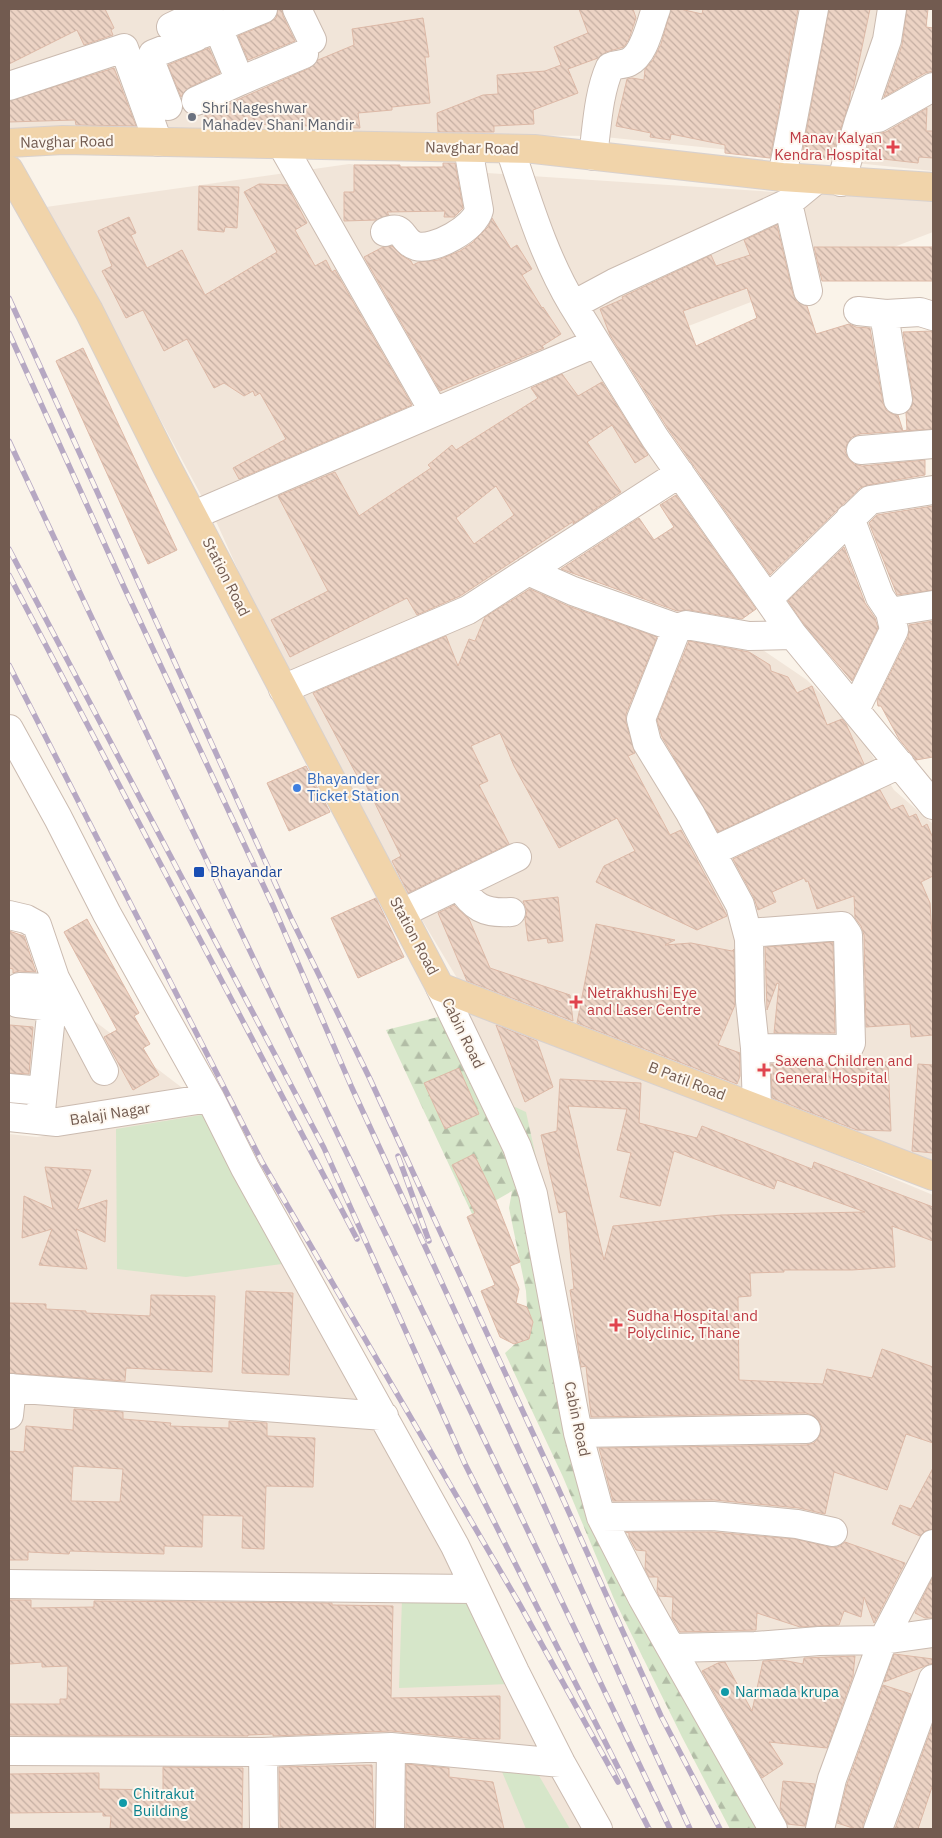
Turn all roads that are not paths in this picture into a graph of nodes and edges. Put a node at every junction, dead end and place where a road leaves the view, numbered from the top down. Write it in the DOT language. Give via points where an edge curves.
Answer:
graph roads {
  1 [pos="263,9"];
  2 [pos="297,9"];
  3 [pos="656,9"];
  4 [pos="814,9"];
  5 [pos="892,9"];
  6 [pos="203,23"];
  7 [pos="124,48"];
  8 [pos="240,81"];
  9 [pos="9,86"];
  10 [pos="933,86"];
  11 [pos="196,100"];
  12 [pos="168,106"];
  13 [pos="859,121"];
  14 [pos="158,142"];
  15 [pos="9,143"];
  16 [pos="282,144"];
  17 [pos="468,148"];
  18 [pos="510,149"];
  19 [pos="593,156"];
  20 [pos="9,170"];
  21 [pos="828,181"];
  22 [pos="933,187"];
  23 [pos="785,190"];
  24 [pos="384,232"];
  25 [pos="808,291"];
  26 [pos="574,305"];
  27 [pos="933,316"];
  28 [pos="596,343"];
  29 [pos="898,400"];
  30 [pos="434,412"];
  31 [pos="933,446"];
  32 [pos="861,450"];
  33 [pos="680,473"];
  34 [pos="933,490"];
  35 [pos="194,514"];
  36 [pos="850,518"];
  37 [pos="528,571"];
  38 [pos="768,599"];
  39 [pos="933,605"];
  40 [pos="890,612"];
  41 [pos="677,628"];
  42 [pos="793,636"];
  43 [pos="283,689"];
  44 [pos="855,710"];
  45 [pos="9,729"];
  46 [pos="900,764"];
  47 [pos="933,805"];
  48 [pos="711,852"];
  49 [pos="517,857"];
  50 [pos="459,885"];
  51 [pos="511,912"];
  52 [pos="402,913"];
  53 [pos="9,915"];
  54 [pos="748,933"];
  55 [pos="440,986"];
  56 [pos="54,991"];
  57 [pos="755,1048"];
  58 [pos="104,1071"];
  59 [pos="9,1088"];
  60 [pos="43,1091"];
  61 [pos="210,1098"];
  62 [pos="756,1108"];
  63 [pos="9,1117"];
  64 [pos="40,1120"];
  65 [pos="933,1176"];
  66 [pos="10,1388"];
  67 [pos="9,1415"];
  68 [pos="384,1416"];
  69 [pos="806,1429"];
  70 [pos="578,1433"];
  71 [pos="601,1517"];
  72 [pos="833,1532"];
  73 [pos="933,1544"];
  74 [pos="9,1584"];
  75 [pos="474,1589"];
  76 [pos="933,1633"];
  77 [pos="883,1640"];
  78 [pos="671,1648"];
  79 [pos="933,1678"];
  80 [pos="391,1747"];
  81 [pos="9,1751"];
  82 [pos="263,1752"];
  83 [pos="561,1763"];
  84 [pos="264,1829"];
  85 [pos="390,1829"];
  86 [pos="598,1829"];
  87 [pos="772,1829"];
  88 [pos="820,1829"];
  89 [pos="878,1829"];
  1 -- 6 [label="street"];
  2 -- 8 [label="street" via="308,47"];
  3 -- 19 [label="street" via="640,53 627,63 610,67 607,74"];
  4 -- 23 [label="street"];
  5 -- 13 [label="street" via="887,40"];
  6 -- 7 [label="street"];
  6 -- 8 [label="street"];
  6 -- 12 [label="street" via="152,54 150,62"];
  7 -- 9 [label="street"];
  7 -- 14 [label="street"];
  8 -- 11 [label="street"];
  10 -- 13 [label="street" via="878,118"];
  13 -- 21 [label="street" via="850,155"];
  14 -- 15 [label="main road, Navghar Road" via="63,140"];
  14 -- 16 [label="main road, Navghar Road"];
  16 -- 17 [label="main road, Navghar Road"];
  16 -- 30 [label="street"];
  17 -- 18 [label="main road, Navghar Road"];
  17 -- 24 [label="street" via="479,210 472,224 432,246 416,246 396,228"];
  18 -- 19 [label="main road, Navghar Road"];
  18 -- 26 [label="street" via="539,234"];
  19 -- 23 [label="main road, Navghar Road"];
  20 -- 35 [label="main road, Station Road" via="89,311"];
  21 -- 22 [label="main road, Navghar Road"];
  21 -- 23 [label="main road, Navghar Road"];
  23 -- 25 [label="street"];
  23 -- 26 [label="street"];
  26 -- 28 [label="street"];
  27 -- 29 [label="street" via="920,312 871,312"];
  28 -- 30 [label="street"];
  28 -- 33 [label="street"];
  30 -- 35 [label="street"];
  31 -- 32 [label="street"];
  33 -- 37 [label="street"];
  33 -- 38 [label="street"];
  34 -- 36 [label="street" via="870,500"];
  35 -- 43 [label="main road, Station Road"];
  36 -- 38 [label="street"];
  36 -- 40 [label="street" via="880,597"];
  37 -- 41 [label="street" via="573,592"];
  37 -- 43 [label="street" via="468,610"];
  38 -- 42 [label="street"];
  39 -- 40 [label="street"];
  40 -- 44 [label="street" via="894,630"];
  41 -- 42 [label="street" via="686,625 749,636"];
  41 -- 48 [label="street" via="641,719 647,743"];
  42 -- 44 [label="street"];
  43 -- 52 [label="main road, Station Road"];
  44 -- 46 [label="street"];
  45 -- 61 [label="street" via="60,812 107,914"];
  46 -- 47 [label="street"];
  46 -- 48 [label="street"];
  48 -- 54 [label="street" via="740,905"];
  49 -- 50 [label="street"];
  50 -- 51 [label="street" via="476,906"];
  50 -- 52 [label="street"];
  52 -- 55 [label="main road, Station Road"];
  53 -- 56 [label="street" via="37,925"];
  54 -- 57 [label="street"];
  54 -- 57 [label="street" via="842,926 848,935 851,1043 848,1049"];
  55 -- 62 [label="main road, B Patil Road"];
  55 -- 70 [label="street, Cabin Road" via="517,1147 533,1194"];
  56 -- 58 [label="street"];
  56 -- 60 [label="street"];
  57 -- 62 [label="street"];
  59 -- 60 [label="street"];
  60 -- 64 [label="street"];
  61 -- 64 [label="street, Balaji Nagar" via="57,1122"];
  61 -- 68 [label="street"];
  62 -- 65 [label="main road, B Patil Road"];
  63 -- 64 [label="street, Balaji Nagar"];
  66 -- 67 [label="street"];
  66 -- 68 [label="street"];
  68 -- 75 [label="street" via="455,1546"];
  69 -- 70 [label="street"];
  70 -- 71 [label="street, Cabin Road"];
  71 -- 72 [label="street" via="713,1516 797,1524"];
  71 -- 78 [label="street, Cabin Road"];
  73 -- 77 [label="street"];
  74 -- 75 [label="street"];
  75 -- 83 [label="street"];
  76 -- 77 [label="street"];
  77 -- 78 [label="street"];
  77 -- 88 [label="street" via="832,1779"];
  78 -- 87 [label="street, Cabin Road"];
  79 -- 89 [label="street"];
  80 -- 82 [label="street"];
  80 -- 83 [label="street"];
  80 -- 85 [label="street"];
  81 -- 82 [label="street"];
  82 -- 84 [label="street"];
  83 -- 86 [label="street"];
}
